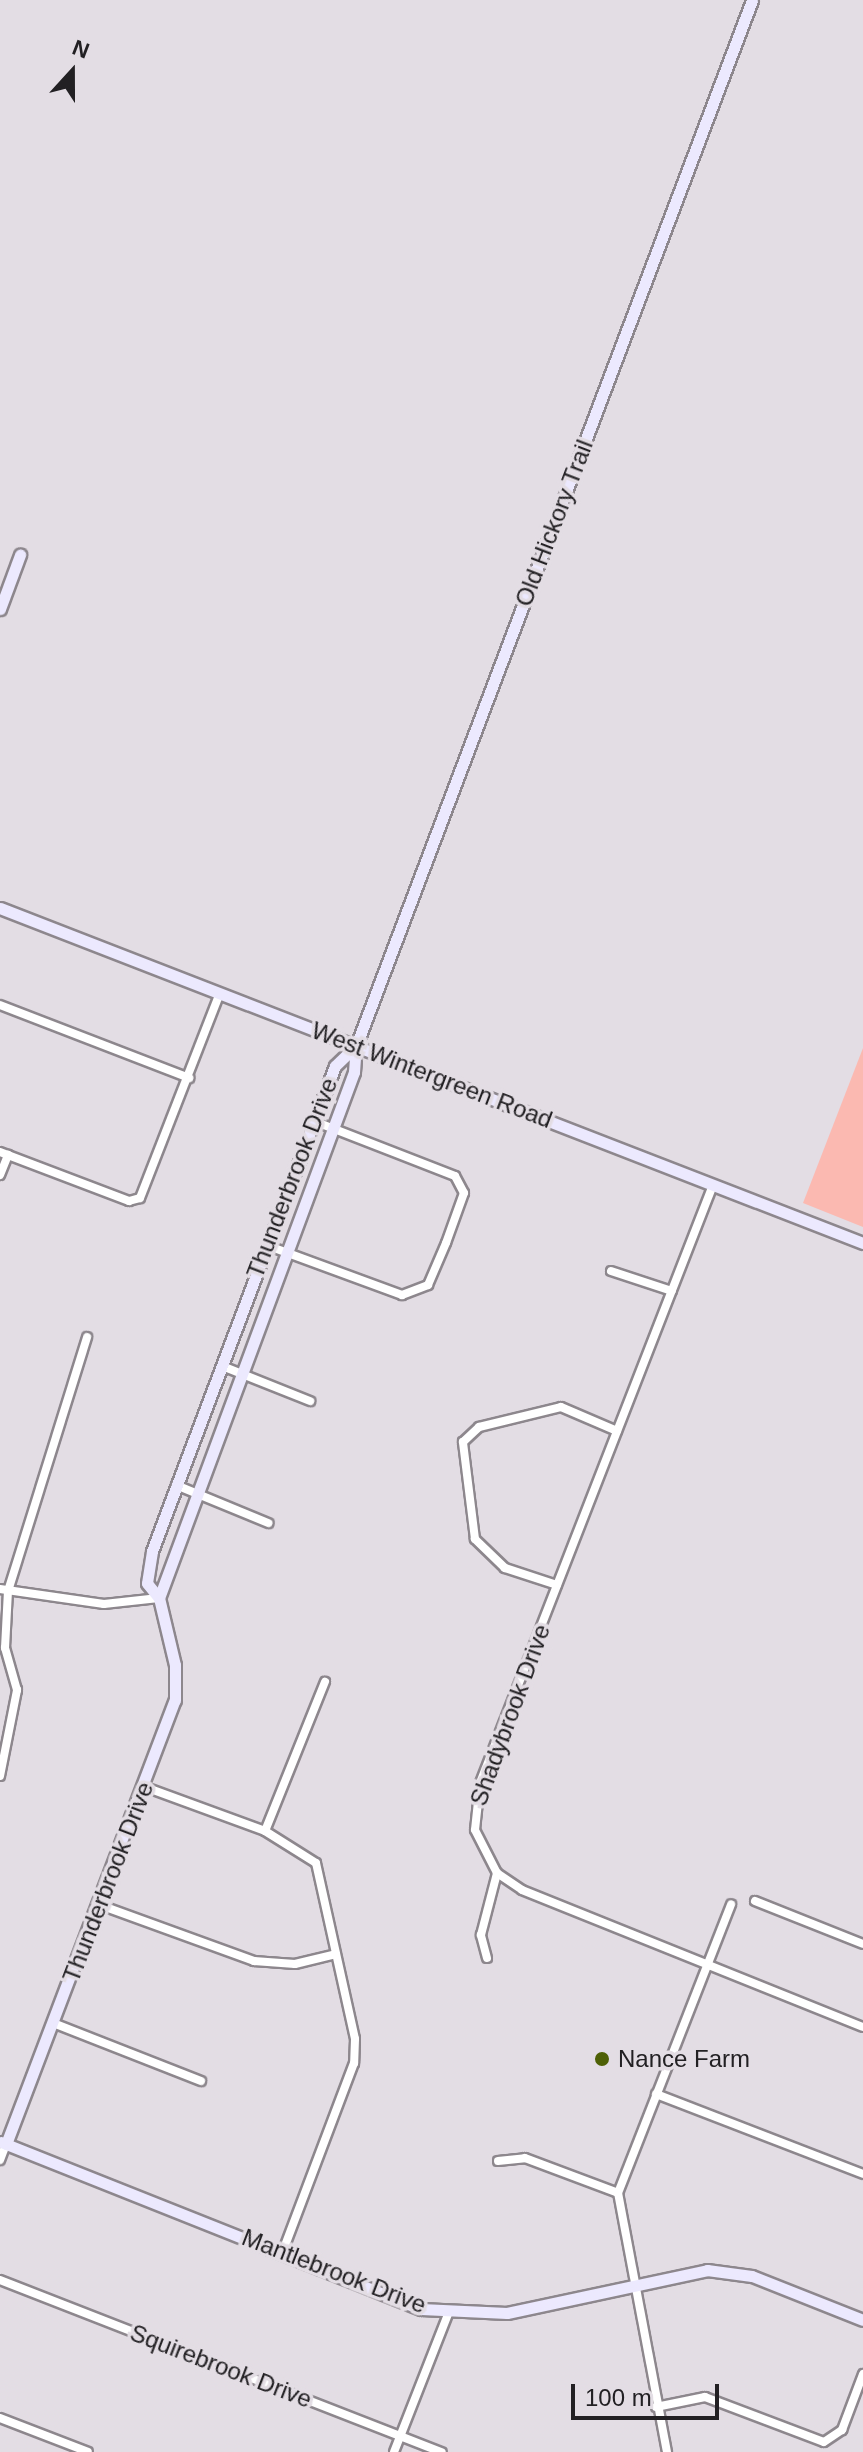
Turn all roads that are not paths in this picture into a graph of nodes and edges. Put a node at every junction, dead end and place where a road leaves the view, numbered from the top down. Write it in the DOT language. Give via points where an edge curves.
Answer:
graph roads {
  1 [pos="752,0"];
  2 [pos="20,555"];
  3 [pos="0,609"];
  4 [pos="0,908"];
  5 [pos="220,993"];
  6 [pos="0,1005"];
  7 [pos="356,1046"];
  8 [pos="189,1078"];
  9 [pos="314,1121"];
  10 [pos="332,1127"];
  11 [pos="4,1153"];
  12 [pos="0,1175"];
  13 [pos="713,1185"];
  14 [pos="863,1243"];
  15 [pos="266,1245"];
  16 [pos="284,1251"];
  17 [pos="611,1271"];
  18 [pos="672,1291"];
  19 [pos="87,1337"];
  20 [pos="222,1366"];
  21 [pos="238,1372"];
  22 [pos="310,1401"];
  23 [pos="617,1431"];
  24 [pos="176,1485"];
  25 [pos="191,1496"];
  26 [pos="268,1523"];
  27 [pos="557,1585"];
  28 [pos="4,1590"];
  29 [pos="159,1598"];
  30 [pos="325,1682"];
  31 [pos="0,1776"];
  32 [pos="145,1787"];
  33 [pos="265,1831"];
  34 [pos="497,1873"];
  35 [pos="755,1901"];
  36 [pos="731,1904"];
  37 [pos="100,1905"];
  38 [pos="863,1944"];
  39 [pos="336,1954"];
  40 [pos="487,1958"];
  41 [pos="707,1961"];
  42 [pos="53,2023"];
  43 [pos="863,2027"];
  44 [pos="201,2081"];
  45 [pos="656,2094"];
  46 [pos="3,2143"];
  47 [pos="0,2160"];
  48 [pos="498,2161"];
  49 [pos="863,2174"];
  50 [pos="618,2193"];
  51 [pos="283,2251"];
  52 [pos="0,2280"];
  53 [pos="631,2289"];
  54 [pos="449,2312"];
  55 [pos="863,2320"];
  56 [pos="863,2374"];
  57 [pos="656,2407"];
  58 [pos="0,2418"];
  59 [pos="400,2436"];
  60 [pos="88,2452"];
  61 [pos="394,2452"];
  62 [pos="442,2452"];
  63 [pos="667,2452"];
  1 -- 7 [label="street, Old Hickory Trail"];
  2 -- 3 [label="street"];
  4 -- 5 [label="street, West Wintergreen Road"];
  5 -- 7 [label="street, West Wintergreen Road"];
  5 -- 8 [label="street"];
  6 -- 8 [label="street"];
  7 -- 9 [label="street, Thunderbrook Drive" via="335,1066"];
  7 -- 10 [label="street, Thunderbrook Drive"];
  7 -- 13 [label="street, West Wintergreen Road"];
  8 -- 11 [label="street" via="150,1182 129,1201"];
  9 -- 10 [label="street"];
  9 -- 15 [label="street, Thunderbrook Drive"];
  10 -- 16 [label="street, Thunderbrook Drive"];
  10 -- 16 [label="street" via="455,1176 464,1193 446,1243 428,1285 402,1295"];
  11 -- 12 [label="street"];
  13 -- 14 [label="street, West Wintergreen Road"];
  13 -- 18 [label="street, Shadybrook Drive"];
  15 -- 16 [label="street"];
  15 -- 20 [label="street, Thunderbrook Drive"];
  16 -- 21 [label="street, Thunderbrook Drive"];
  17 -- 18 [label="street"];
  18 -- 23 [label="street, Shadybrook Drive"];
  19 -- 28 [label="street"];
  20 -- 21 [label="street"];
  20 -- 24 [label="street, Thunderbrook Drive"];
  21 -- 22 [label="street"];
  21 -- 25 [label="street, Thunderbrook Drive"];
  23 -- 27 [label="street, Shadybrook Drive"];
  23 -- 27 [label="street" via="561,1407 479,1427 463,1442 475,1539 505,1568"];
  24 -- 25 [label="street"];
  24 -- 29 [label="street, Thunderbrook Drive" via="152,1551 147,1583"];
  25 -- 26 [label="street"];
  25 -- 29 [label="street, Thunderbrook Drive"];
  27 -- 34 [label="street, Shadybrook Drive" via="480,1783 475,1830"];
  28 -- 29 [label="street" via="104,1604"];
  28 -- 31 [label="street" via="5,1648 17,1690"];
  29 -- 32 [label="street, Thunderbrook Drive" via="175,1700"];
  30 -- 33 [label="street"];
  32 -- 33 [label="street"];
  32 -- 37 [label="street, Thunderbrook Drive"];
  33 -- 39 [label="street" via="316,1863"];
  34 -- 40 [label="street" via="481,1935"];
  34 -- 41 [label="street" via="522,1890"];
  35 -- 38 [label="street"];
  36 -- 41 [label="street"];
  37 -- 39 [label="street" via="254,1961 295,1964"];
  37 -- 42 [label="street, Thunderbrook Drive"];
  39 -- 51 [label="street" via="354,2063"];
  41 -- 43 [label="street"];
  41 -- 45 [label="street"];
  42 -- 44 [label="street"];
  42 -- 46 [label="street, Thunderbrook Drive"];
  45 -- 49 [label="street"];
  45 -- 50 [label="street"];
  46 -- 47 [label="street, Thunderbrook Drive"];
  46 -- 51 [label="street, Mantlebrook Drive"];
  48 -- 50 [label="street" via="525,2158"];
  50 -- 53 [label="street"];
  51 -- 54 [label="street, Mantlebrook Drive" via="421,2309"];
  52 -- 59 [label="street, Squirebrook Drive"];
  53 -- 54 [label="street, Mantlebrook Drive" via="507,2313"];
  53 -- 55 [label="street, Mantlebrook Drive" via="707,2270 752,2276"];
  53 -- 57 [label="street"];
  54 -- 59 [label="street"];
  56 -- 57 [label="street" via="842,2430 824,2442 705,2397"];
  57 -- 63 [label="street"];
  58 -- 60 [label="street"];
  59 -- 61 [label="street"];
  59 -- 62 [label="street, Squirebrook Drive"];
}
